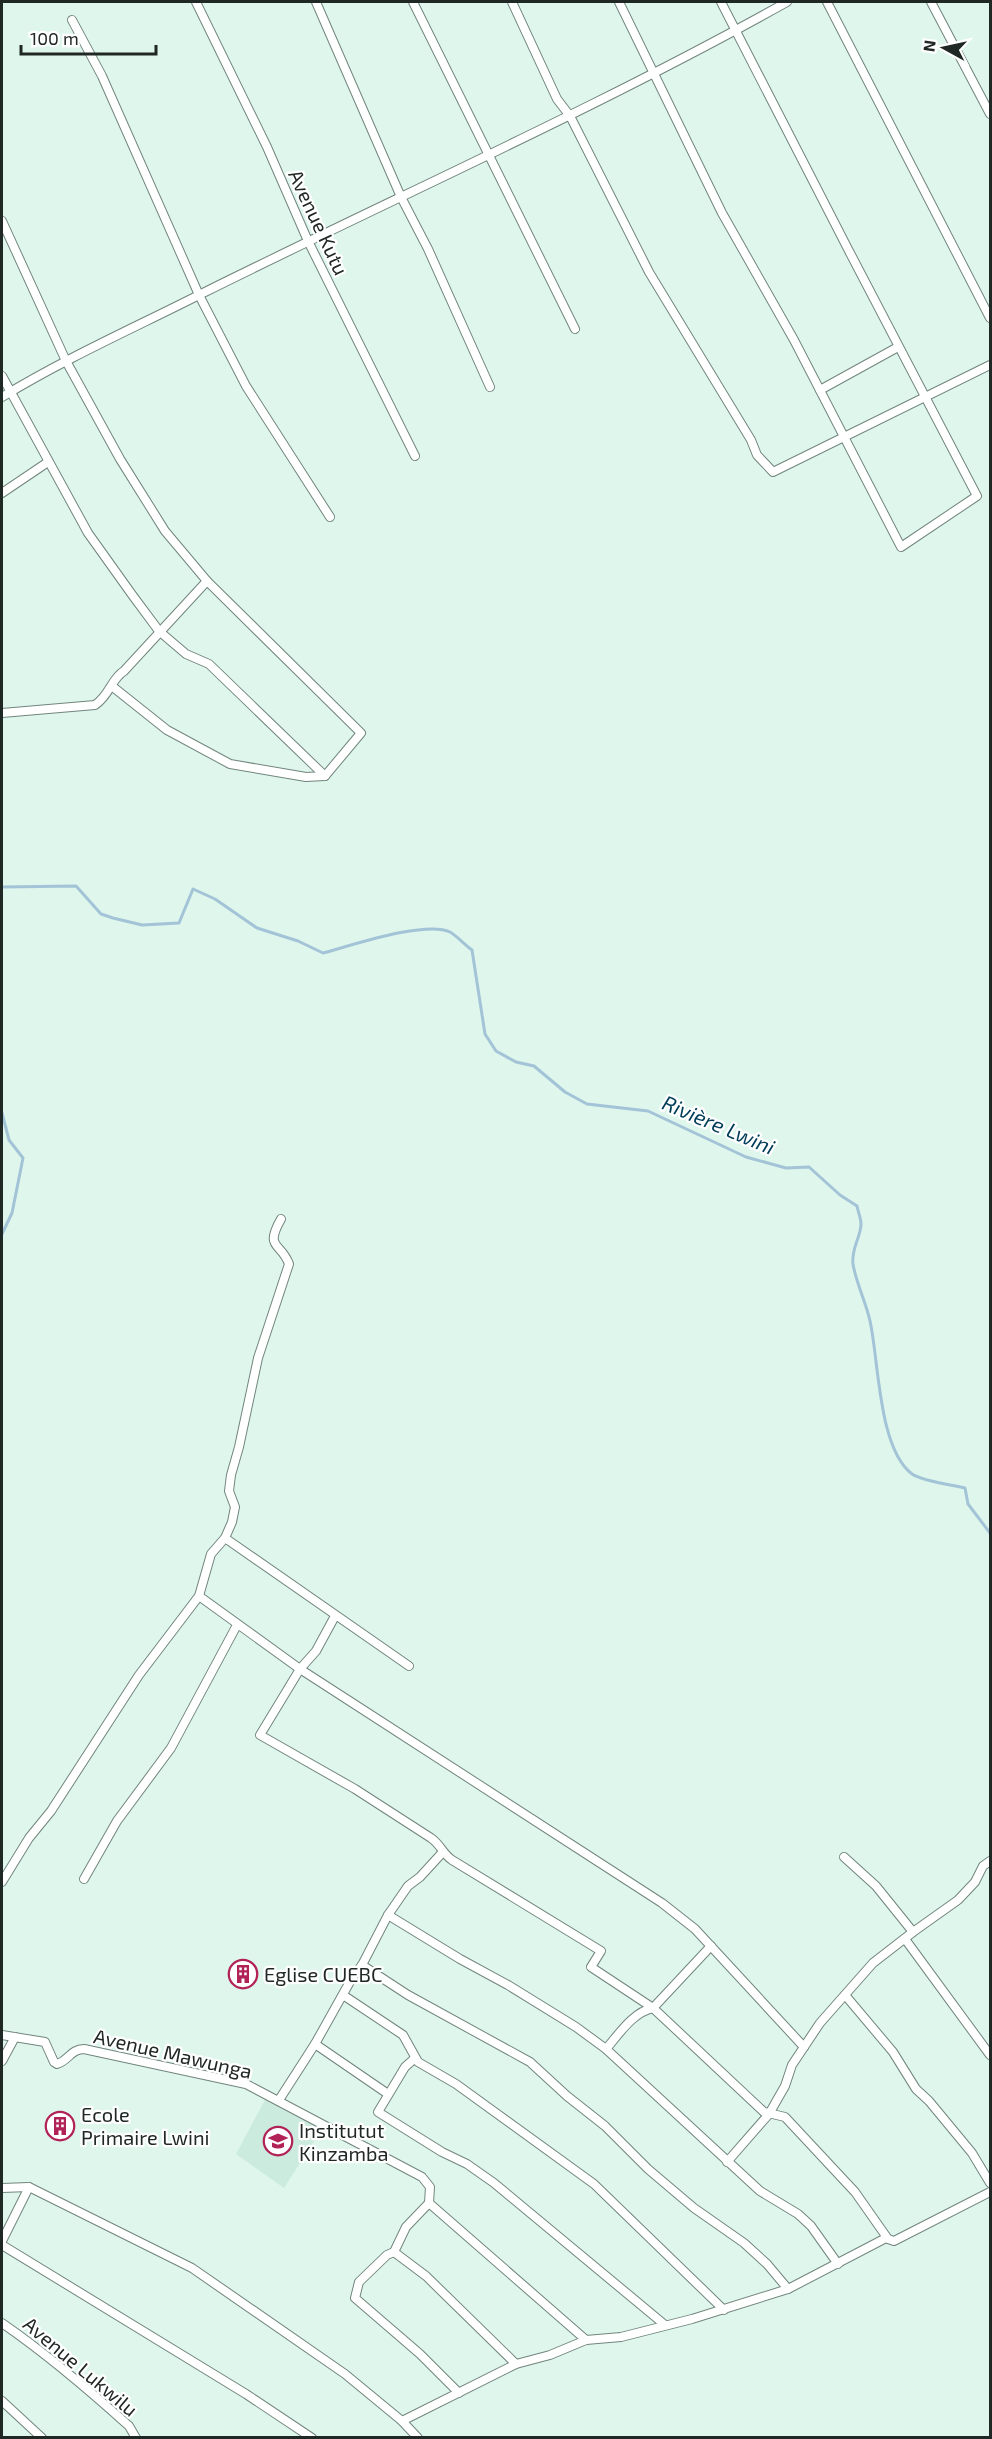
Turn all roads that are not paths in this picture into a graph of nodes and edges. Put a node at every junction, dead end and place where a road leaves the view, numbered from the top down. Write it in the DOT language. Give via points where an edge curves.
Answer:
graph roads {
  1 [pos="196,2"];
  2 [pos="316,2"];
  3 [pos="413,2"];
  4 [pos="512,2"];
  5 [pos="619,2"];
  6 [pos="722,2"];
  7 [pos="787,2"];
  8 [pos="827,2"];
  9 [pos="931,2"];
  10 [pos="72,20"];
  11 [pos="735,29"];
  12 [pos="654,72"];
  13 [pos="990,114"];
  14 [pos="570,116"];
  15 [pos="487,154"];
  16 [pos="400,197"];
  17 [pos="2,221"];
  18 [pos="308,241"];
  19 [pos="199,295"];
  20 [pos="990,318"];
  21 [pos="575,329"];
  22 [pos="898,347"];
  23 [pos="66,361"];
  24 [pos="990,365"];
  25 [pos="2,376"];
  26 [pos="490,387"];
  27 [pos="820,390"];
  28 [pos="10,392"];
  29 [pos="927,396"];
  30 [pos="2,397"];
  31 [pos="845,438"];
  32 [pos="415,456"];
  33 [pos="48,462"];
  34 [pos="2,493"];
  35 [pos="330,517"];
  36 [pos="207,581"];
  37 [pos="159,631"];
  38 [pos="113,687"];
  39 [pos="2,713"];
  40 [pos="325,776"];
  41 [pos="281,1219"];
  42 [pos="225,1538"];
  43 [pos="199,1596"];
  44 [pos="335,1616"];
  45 [pos="237,1625"];
  46 [pos="409,1666"];
  47 [pos="300,1669"];
  48 [pos="442,1853"];
  49 [pos="844,1857"];
  50 [pos="990,1861"];
  51 [pos="84,1879"];
  52 [pos="2,1882"];
  53 [pos="388,1915"];
  54 [pos="913,1932"];
  55 [pos="905,1939"];
  56 [pos="711,1946"];
  57 [pos="362,1965"];
  58 [pos="343,1995"];
  59 [pos="845,1995"];
  60 [pos="653,2008"];
  61 [pos="2,2035"];
  62 [pos="15,2037"];
  63 [pos="315,2044"];
  64 [pos="804,2047"];
  65 [pos="606,2049"];
  66 [pos="990,2055"];
  67 [pos="414,2059"];
  68 [pos="2,2061"];
  69 [pos="388,2094"];
  70 [pos="279,2100"];
  71 [pos="769,2114"];
  72 [pos="728,2162"];
  73 [pos="990,2183"];
  74 [pos="29,2187"];
  75 [pos="2,2188"];
  76 [pos="990,2192"];
  77 [pos="429,2203"];
  78 [pos="886,2238"];
  79 [pos="2,2241"];
  80 [pos="2,2245"];
  81 [pos="394,2252"];
  82 [pos="838,2264"];
  83 [pos="788,2289"];
  84 [pos="724,2310"];
  85 [pos="2,2323"];
  86 [pos="665,2325"];
  87 [pos="586,2340"];
  88 [pos="516,2364"];
  89 [pos="459,2393"];
  90 [pos="2,2402"];
  91 [pos="402,2421"];
  92 [pos="42,2438"];
  93 [pos="136,2438"];
  94 [pos="312,2438"];
  95 [pos="418,2438"];
  1 -- 18 [label="street, Avenue Kutu"];
  2 -- 16 [label="street"];
  3 -- 15 [label="street"];
  4 -- 14 [label="street" via="557,99"];
  5 -- 12 [label="street"];
  6 -- 11 [label="street"];
  7 -- 11 [label="street"];
  8 -- 20 [label="street"];
  9 -- 13 [label="street"];
  10 -- 19 [label="street" via="102,76"];
  11 -- 12 [label="street"];
  11 -- 22 [label="street"];
  12 -- 14 [label="street"];
  12 -- 27 [label="street" via="722,213"];
  14 -- 15 [label="street"];
  14 -- 31 [label="street" via="649,272 757,455 773,472"];
  15 -- 16 [label="street"];
  15 -- 21 [label="street"];
  16 -- 18 [label="street"];
  16 -- 26 [label="street" via="428,249"];
  17 -- 23 [label="street"];
  18 -- 19 [label="street"];
  18 -- 32 [label="street, Avenue Kutu"];
  19 -- 23 [label="street"];
  19 -- 35 [label="street" via="246,386"];
  22 -- 27 [label="street"];
  22 -- 29 [label="street"];
  23 -- 28 [label="street"];
  23 -- 36 [label="street" via="165,531"];
  24 -- 29 [label="street"];
  25 -- 28 [label="street"];
  27 -- 31 [label="street"];
  28 -- 30 [label="street"];
  28 -- 33 [label="street"];
  29 -- 31 [label="street"];
  29 -- 31 [label="street" via="977,496 901,547"];
  33 -- 34 [label="street"];
  33 -- 37 [label="street" via="88,533"];
  36 -- 37 [label="street"];
  36 -- 40 [label="street" via="361,733"];
  37 -- 38 [label="street" via="115,678"];
  37 -- 40 [label="street" via="186,654 209,664"];
  38 -- 39 [label="street" via="95,705"];
  38 -- 40 [label="street" via="167,730 230,764 306,777"];
  41 -- 42 [label="street" via="274,1240 289,1264 258,1358 231,1475 229,1491 235,1506"];
  42 -- 43 [label="street" via="210,1554"];
  42 -- 44 [label="street"];
  43 -- 45 [label="street"];
  43 -- 52 [label="street" via="139,1675"];
  44 -- 46 [label="street"];
  44 -- 47 [label="street" via="316,1651"];
  45 -- 47 [label="street"];
  45 -- 51 [label="street" via="171,1748 117,1821"];
  47 -- 48 [label="street" via="260,1735 431,1838 440,1845"];
  47 -- 56 [label="street" via="662,1903"];
  48 -- 53 [label="street" via="408,1886"];
  48 -- 60 [label="street" via="601,1951 591,1967"];
  49 -- 54 [label="street" via="876,1886"];
  50 -- 54 [label="street" via="958,1900"];
  53 -- 57 [label="street"];
  53 -- 65 [label="street" via="508,1985"];
  54 -- 55 [label="street"];
  55 -- 59 [label="street" via="873,1964"];
  55 -- 66 [label="street"];
  56 -- 60 [label="street"];
  56 -- 64 [label="street"];
  57 -- 58 [label="street"];
  57 -- 83 [label="street" via="530,2062 648,2169 768,2264"];
  58 -- 63 [label="street"];
  58 -- 67 [label="street" via="403,2035"];
  59 -- 64 [label="street"];
  59 -- 73 [label="street" via="893,2052 916,2089 972,2153"];
  60 -- 65 [label="street" via="636,2015"];
  60 -- 71 [label="street"];
  61 -- 62 [label="street, Avenue Mawunga"];
  62 -- 68 [label="street"];
  62 -- 70 [label="street, Avenue Mawunga" via="45,2042 57,2064 84,2049 246,2084"];
  63 -- 69 [label="street"];
  63 -- 70 [label="street"];
  64 -- 71 [label="street"];
  65 -- 72 [label="street"];
  67 -- 69 [label="street"];
  67 -- 84 [label="street" via="456,2084 576,2170"];
  69 -- 86 [label="street" via="378,2112 494,2183"];
  70 -- 77 [label="street, Avenue Mawunga" via="422,2177 430,2187"];
  71 -- 72 [label="street"];
  71 -- 78 [label="street" via="786,2117 855,2192"];
  72 -- 82 [label="street" via="760,2191 811,2226"];
  74 -- 75 [label="street"];
  74 -- 79 [label="street"];
  74 -- 91 [label="street" via="192,2268 345,2373"];
  76 -- 78 [label="street" via="894,2241"];
  77 -- 81 [label="street" via="406,2227"];
  77 -- 87 [label="street"];
  78 -- 82 [label="street"];
  80 -- 94 [label="street"];
  81 -- 88 [label="street" via="426,2276"];
  81 -- 89 [label="street" via="359,2282 355,2298"];
  82 -- 83 [label="street"];
  83 -- 84 [label="street"];
  84 -- 86 [label="street"];
  85 -- 93 [label="street, Avenue Lukwilu" via="63,2368 129,2426"];
  86 -- 87 [label="street" via="621,2337"];
  87 -- 88 [label="street"];
  88 -- 89 [label="street"];
  89 -- 91 [label="street"];
  90 -- 92 [label="street"];
  91 -- 95 [label="street"];
}
